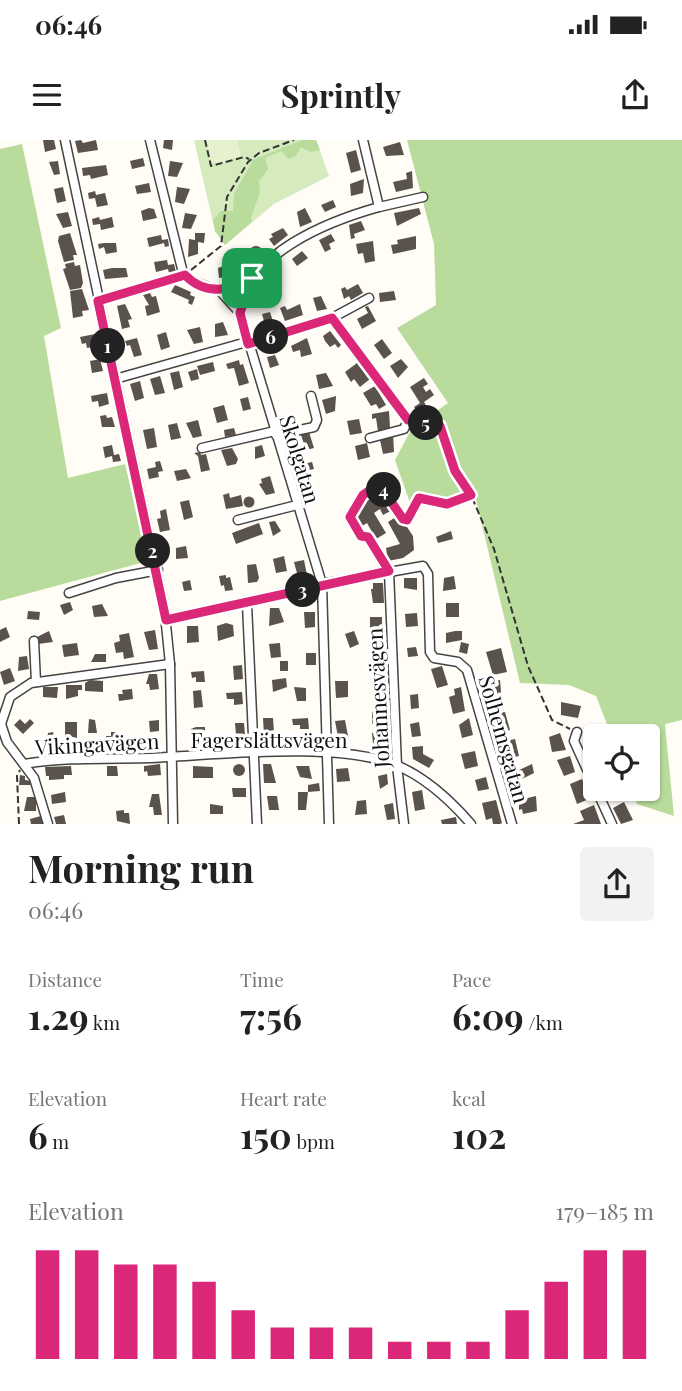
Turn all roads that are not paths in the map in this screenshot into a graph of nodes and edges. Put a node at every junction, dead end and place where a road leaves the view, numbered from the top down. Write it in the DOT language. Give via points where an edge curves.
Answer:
graph roads {
  1 [pos="65,140"];
  2 [pos="150,140"];
  3 [pos="363,140"];
  4 [pos="422,197"];
  5 [pos="379,207"];
  6 [pos="252,278"];
  7 [pos="220,291"];
  8 [pos="369,298"];
  9 [pos="240,313"];
  10 [pos="332,318"];
  11 [pos="248,344"];
  12 [pos="115,379"];
  13 [pos="311,396"];
  14 [pos="275,433"];
  15 [pos="370,438"];
  16 [pos="202,448"];
  17 [pos="297,505"];
  18 [pos="238,520"];
  19 [pos="158,570"];
  20 [pos="389,571"];
  21 [pos="323,584"];
  22 [pos="69,593"];
  23 [pos="247,604"];
  24 [pos="166,620"];
  25 [pos="34,641"];
  26 [pos="170,664"];
  27 [pos="36,682"];
  28 [pos="0,723"];
  29 [pos="577,732"];
  30 [pos="327,752"];
  31 [pos="255,754"];
  32 [pos="171,757"];
  33 [pos="583,760"];
  34 [pos="24,764"];
  35 [pos="397,766"];
  36 [pos="602,801"];
  37 [pos="48,824"];
  38 [pos="173,824"];
  39 [pos="257,824"];
  40 [pos="328,824"];
  41 [pos="404,824"];
  42 [pos="471,824"];
  43 [pos="512,824"];
  44 [pos="612,824"];
  1 -- 12 [label="street"];
  2 -- 7 [label="street, Skolgatan" via="185,275"];
  3 -- 5 [label="street"];
  4 -- 5 [label="street"];
  5 -- 6 [label="street" via="320,227"];
  6 -- 7 [label="street"];
  6 -- 9 [label="street"];
  7 -- 9 [label="street, Skolgatan"];
  8 -- 10 [label="street"];
  9 -- 11 [label="street, Skolgatan"];
  10 -- 11 [label="street"];
  10 -- 15 [label="street" via="408,420 404,429"];
  11 -- 12 [label="street"];
  11 -- 14 [label="street, Skolgatan"];
  12 -- 19 [label="street"];
  13 -- 14 [label="street" via="317,421 314,427"];
  14 -- 16 [label="street"];
  14 -- 17 [label="street, Skolgatan"];
  17 -- 18 [label="street"];
  17 -- 21 [label="street, Skolgatan"];
  19 -- 22 [label="street"];
  19 -- 24 [label="street"];
  20 -- 21 [label="street"];
  20 -- 35 [label="street, Johannesvägen"];
  20 -- 43 [label="street, Solhemsgatan" via="423,566 428,574 430,652 434,658 458,662 467,670"];
  21 -- 23 [label="street"];
  21 -- 30 [label="street, Skolgatan"];
  23 -- 24 [label="street"];
  23 -- 31 [label="street"];
  24 -- 26 [label="street"];
  25 -- 27 [label="street"];
  26 -- 27 [label="street"];
  26 -- 32 [label="street"];
  27 -- 28 [label="street" via="10,697"];
  28 -- 34 [label="street" via="7,742"];
  29 -- 33 [label="street" via="574,741"];
  30 -- 31 [label="street, Fagerslättsvägen"];
  30 -- 35 [label="street, Fagerslättsvägen"];
  30 -- 40 [label="street, Skolgatan"];
  31 -- 32 [label="street, Fagerslättsvägen"];
  31 -- 39 [label="street"];
  32 -- 34 [label="street, Vikingavägen"];
  32 -- 38 [label="street"];
  34 -- 37 [label="street" via="39,788"];
  35 -- 41 [label="street, Johannesvägen"];
  35 -- 42 [label="street, Fagerslättsvägen" via="455,806"];
  36 -- 44 [label="street"];
}
